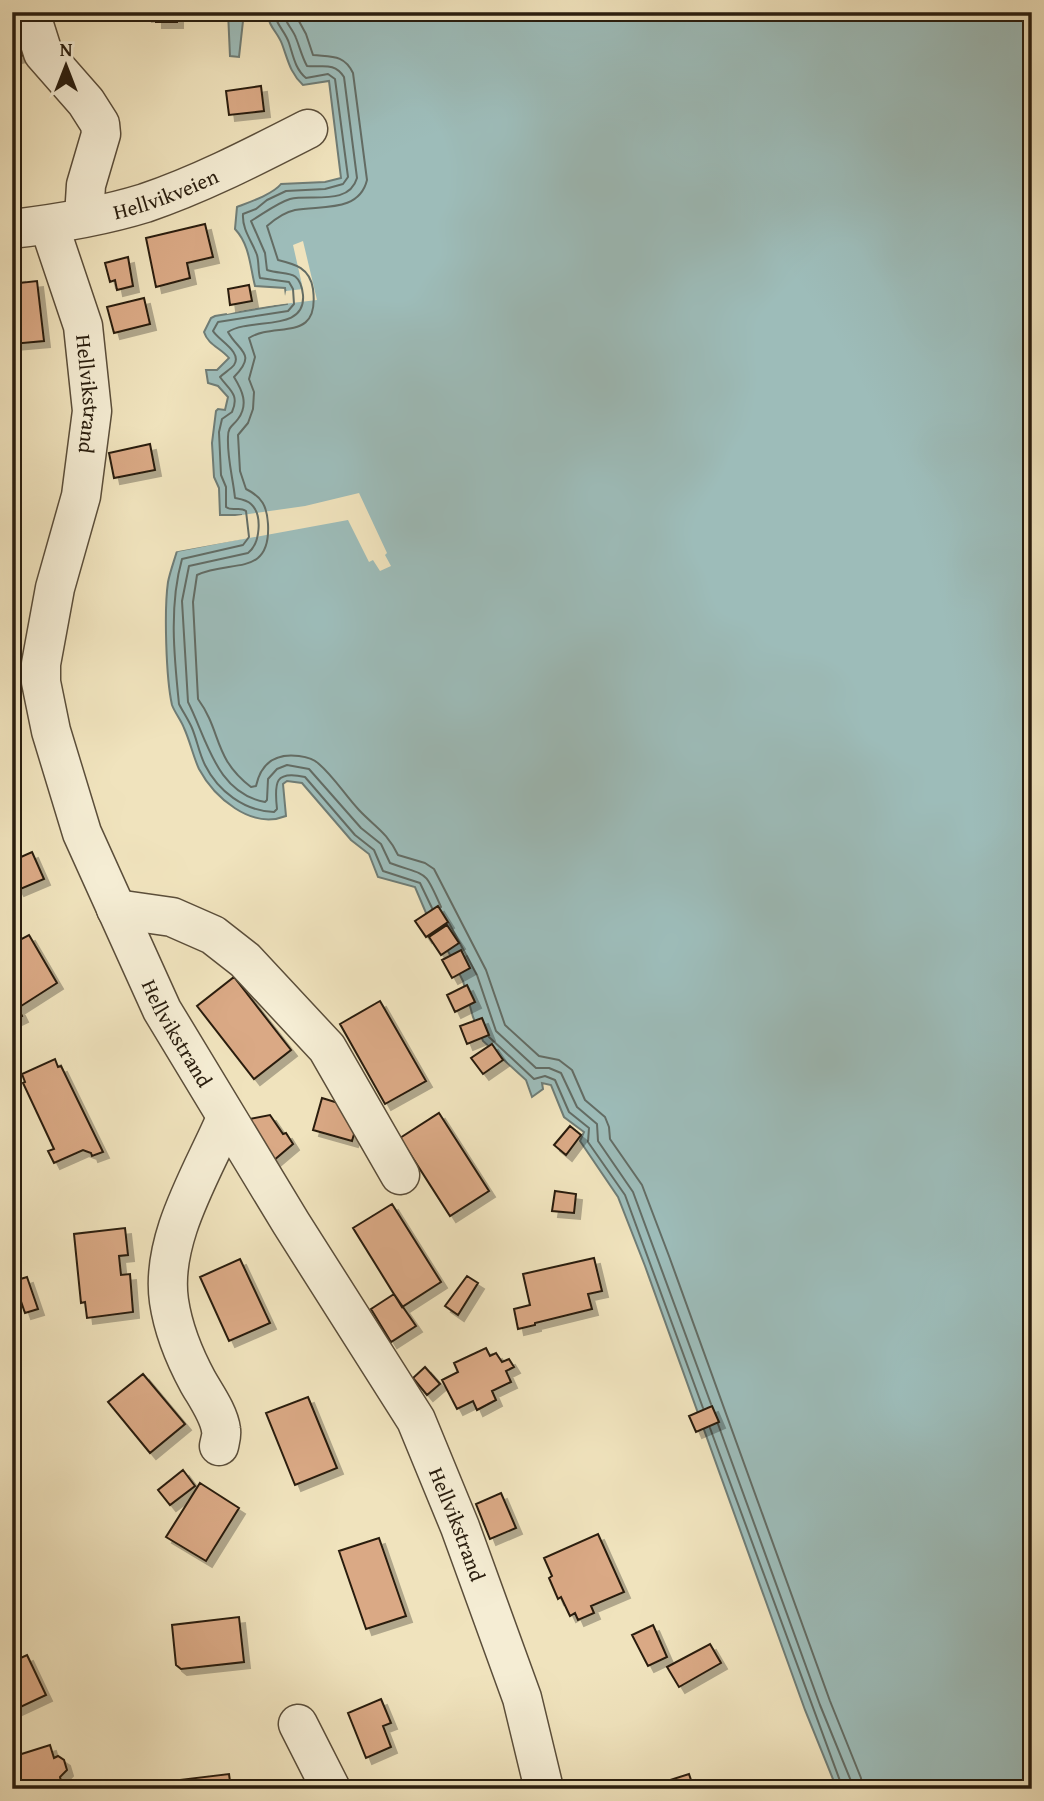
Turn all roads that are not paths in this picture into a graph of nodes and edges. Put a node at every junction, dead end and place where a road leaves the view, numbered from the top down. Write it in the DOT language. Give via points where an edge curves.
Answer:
graph roads {
  1 [pos="30,12"];
  2 [pos="308,130"];
  3 [pos="48,224"];
  4 [pos="27,664"];
  5 [pos="116,909"];
  6 [pos="226,1118"];
  7 [pos="400,1175"];
  8 [pos="219,1446"];
  9 [pos="298,1724"];
  10 [pos="331,1789"];
  11 [pos="544,1789"];
  1 -- 3 [label="street" via="43,53 86,102 101,134 86,185"];
  2 -- 3 [label="street, Hellvikveien" via="144,203"];
  3 -- 4 [label="street, Hellvikstrand" via="83,326 92,411 81,496"];
  4 -- 5 [label="street, Hellvikstrand" via="41,682 78,821"];
  5 -- 6 [label="street, Hellvikstrand" via="162,1010"];
  5 -- 7 [label="street" via="172,917 213,935 245,960 327,1048"];
  6 -- 8 [label="street" via="182,1218 169,1269 169,1301 177,1332 219,1420"];
  6 -- 11 [label="street, Hellvikstrand" via="416,1420 522,1698"];
  9 -- 10 [label="street"];
}
